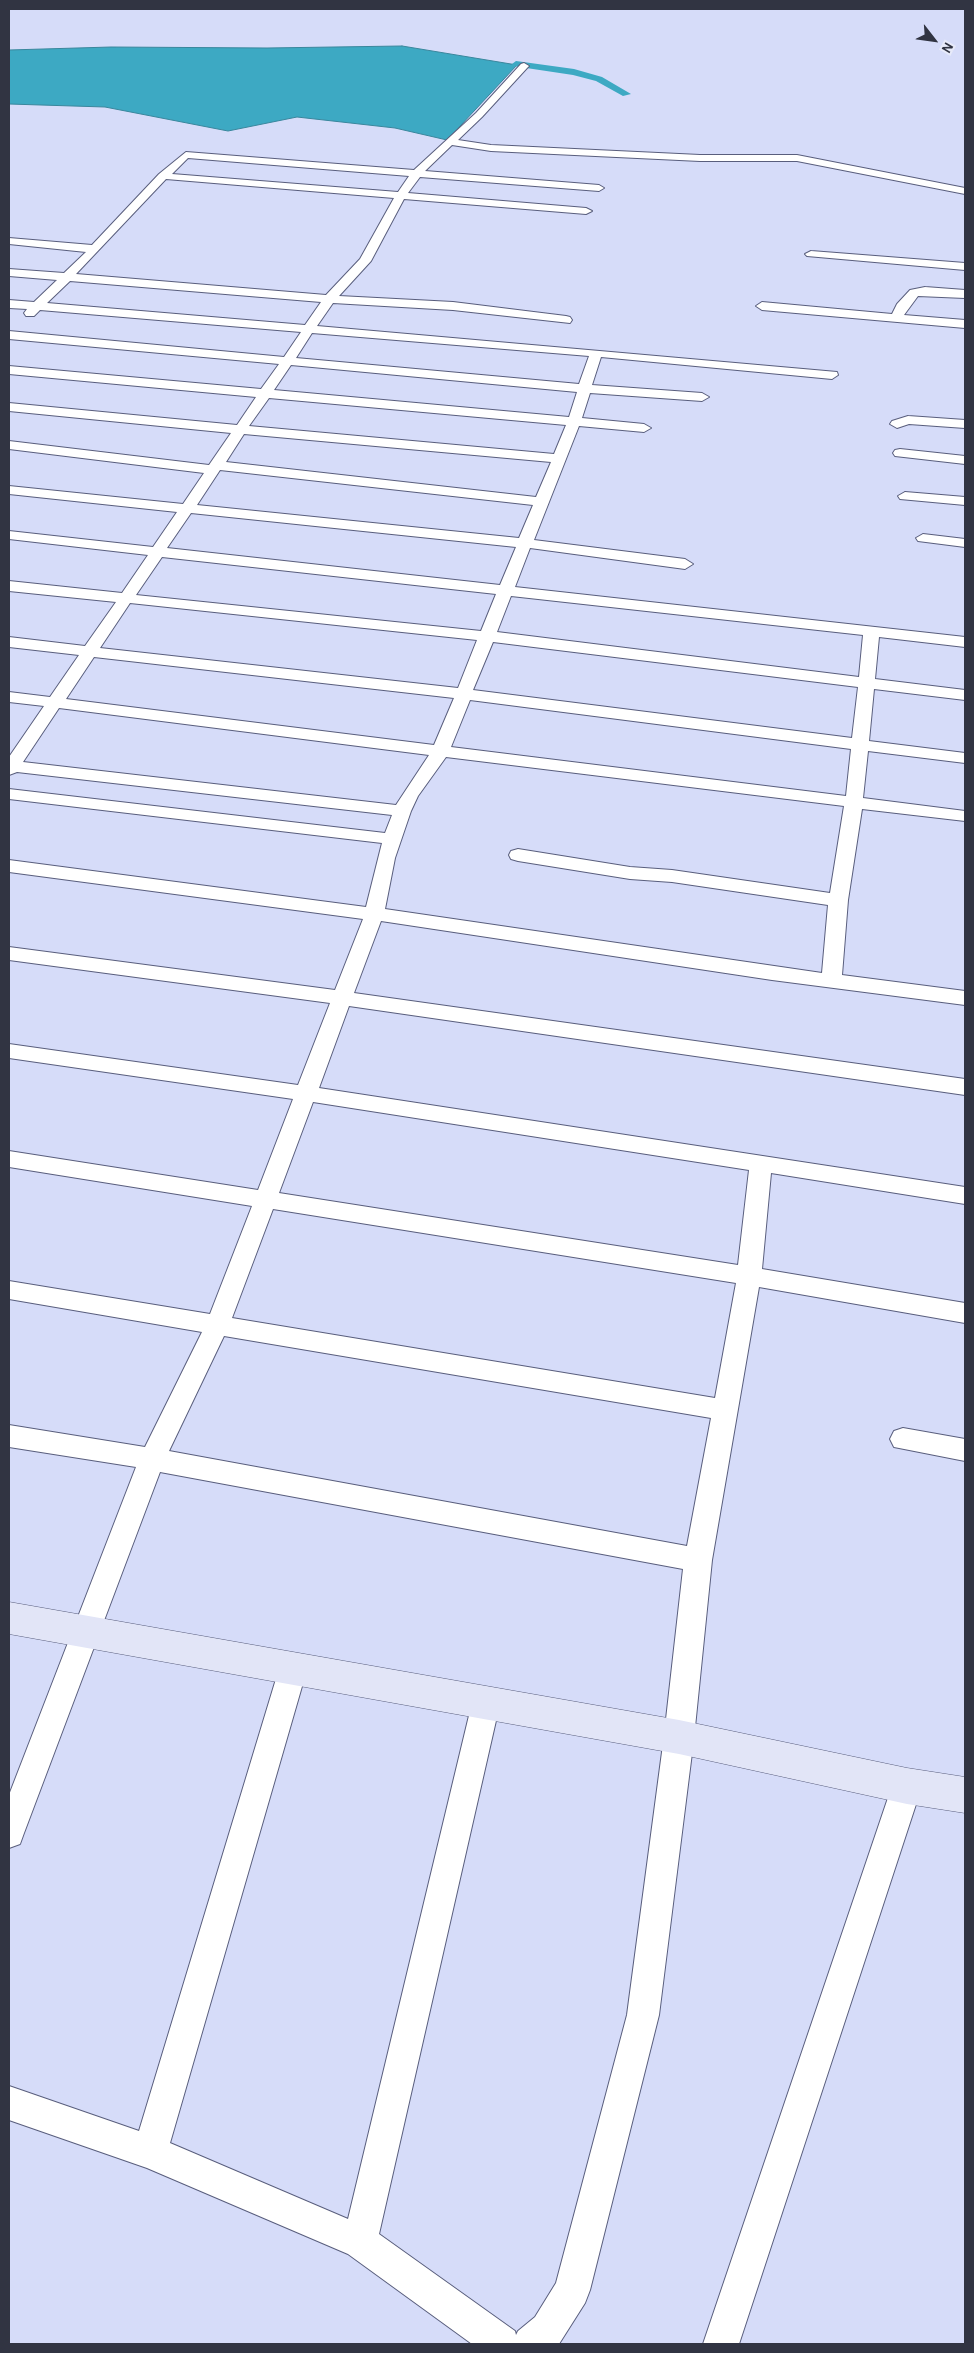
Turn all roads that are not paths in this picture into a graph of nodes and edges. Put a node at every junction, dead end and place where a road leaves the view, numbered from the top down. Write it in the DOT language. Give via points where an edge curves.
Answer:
graph roads {
  1 [pos="524,66"];
  2 [pos="450,142"];
  3 [pos="417,173"];
  4 [pos="163,176"];
  5 [pos="599,188"];
  6 [pos="965,191"];
  7 [pos="401,195"];
  8 [pos="586,211"];
  9 [pos="9,241"];
  10 [pos="95,249"];
  11 [pos="811,254"];
  12 [pos="965,267"];
  13 [pos="9,272"];
  14 [pos="67,276"];
  15 [pos="965,294"];
  16 [pos="330,298"];
  17 [pos="9,304"];
  18 [pos="762,306"];
  19 [pos="36,307"];
  20 [pos="896,318"];
  21 [pos="566,320"];
  22 [pos="965,324"];
  23 [pos="310,328"];
  24 [pos="596,353"];
  25 [pos="287,362"];
  26 [pos="9,370"];
  27 [pos="832,375"];
  28 [pos="586,389"];
  29 [pos="264,395"];
  30 [pos="702,397"];
  31 [pos="9,407"];
  32 [pos="574,422"];
  33 [pos="897,424"];
  34 [pos="965,424"];
  35 [pos="644,428"];
  36 [pos="243,430"];
  37 [pos="9,446"];
  38 [pos="900,454"];
  39 [pos="560,459"];
  40 [pos="965,460"];
  41 [pos="215,468"];
  42 [pos="9,490"];
  43 [pos="904,496"];
  44 [pos="965,501"];
  45 [pos="542,502"];
  46 [pos="187,508"];
  47 [pos="9,535"];
  48 [pos="923,538"];
  49 [pos="526,543"];
  50 [pos="965,543"];
  51 [pos="158,552"];
  52 [pos="685,564"];
  53 [pos="9,586"];
  54 [pos="506,590"];
  55 [pos="125,598"];
  56 [pos="872,631"];
  57 [pos="487,636"];
  58 [pos="9,642"];
  59 [pos="965,642"];
  60 [pos="90,651"];
  61 [pos="865,683"];
  62 [pos="464,694"];
  63 [pos="965,695"];
  64 [pos="9,697"];
  65 [pos="55,702"];
  66 [pos="859,744"];
  67 [pos="440,752"];
  68 [pos="965,758"];
  69 [pos="11,764"];
  70 [pos="9,794"];
  71 [pos="854,802"];
  72 [pos="402,811"];
  73 [pos="965,816"];
  74 [pos="392,840"];
  75 [pos="518,855"];
  76 [pos="9,866"];
  77 [pos="838,900"];
  78 [pos="374,914"];
  79 [pos="9,953"];
  80 [pos="831,981"];
  81 [pos="341,998"];
  82 [pos="965,998"];
  83 [pos="9,1051"];
  84 [pos="965,1087"];
  85 [pos="304,1093"];
  86 [pos="9,1159"];
  87 [pos="760,1163"];
  88 [pos="965,1195"];
  89 [pos="265,1200"];
  90 [pos="749,1276"];
  91 [pos="9,1290"];
  92 [pos="965,1314"];
  93 [pos="218,1324"];
  94 [pos="723,1410"];
  95 [pos="9,1436"];
  96 [pos="903,1440"];
  97 [pos="965,1450"];
  98 [pos="152,1459"];
  99 [pos="698,1560"];
  100 [pos="9,1618"];
  101 [pos="85,1633"];
  102 [pos="293,1669"];
  103 [pos="486,1703"];
  104 [pos="679,1737"];
  105 [pos="907,1786"];
  106 [pos="965,1796"];
  107 [pos="9,1833"];
  108 [pos="9,2103"];
  109 [pos="150,2152"];
  110 [pos="360,2242"];
  111 [pos="502,2344"];
  112 [pos="531,2344"];
  113 [pos="721,2344"];
  1 -- 2 [label="street"];
  2 -- 3 [label="street"];
  2 -- 6 [label="street" via="491,148 700,158 797,158"];
  3 -- 4 [label="street" via="186,155"];
  3 -- 5 [label="street"];
  3 -- 7 [label="street"];
  4 -- 7 [label="street"];
  4 -- 10 [label="street"];
  7 -- 8 [label="street"];
  7 -- 16 [label="street" via="365,261"];
  9 -- 10 [label="street"];
  10 -- 14 [label="street"];
  11 -- 12 [label="street"];
  13 -- 14 [label="street"];
  14 -- 16 [label="street"];
  14 -- 19 [label="street"];
  15 -- 20 [label="street" via="914,293 900,306"];
  16 -- 21 [label="street" via="454,306"];
  16 -- 23 [label="street"];
  17 -- 19 [label="street"];
  18 -- 20 [label="street"];
  19 -- 23 [label="street"];
  19 -- 25 [label="street" via="9,335"];
  20 -- 22 [label="street"];
  23 -- 24 [label="street"];
  23 -- 25 [label="street"];
  24 -- 27 [label="street"];
  24 -- 28 [label="street"];
  25 -- 28 [label="street"];
  25 -- 29 [label="street"];
  26 -- 29 [label="street"];
  28 -- 30 [label="street"];
  28 -- 32 [label="street"];
  29 -- 32 [label="street"];
  29 -- 36 [label="street"];
  31 -- 36 [label="street"];
  32 -- 35 [label="street"];
  32 -- 39 [label="street"];
  33 -- 34 [label="street" via="908,420"];
  36 -- 39 [label="street"];
  36 -- 41 [label="street"];
  37 -- 41 [label="street"];
  38 -- 40 [label="street"];
  39 -- 45 [label="street"];
  41 -- 45 [label="street"];
  41 -- 46 [label="street"];
  42 -- 46 [label="street"];
  43 -- 44 [label="street"];
  45 -- 49 [label="street"];
  46 -- 49 [label="street"];
  46 -- 51 [label="street"];
  47 -- 51 [label="street"];
  48 -- 50 [label="street"];
  49 -- 52 [label="street"];
  49 -- 54 [label="street"];
  51 -- 54 [label="street"];
  51 -- 55 [label="street"];
  53 -- 55 [label="street"];
  54 -- 56 [label="street"];
  54 -- 57 [label="street"];
  55 -- 57 [label="street"];
  55 -- 60 [label="street"];
  56 -- 59 [label="street"];
  56 -- 61 [label="street"];
  57 -- 61 [label="street"];
  57 -- 62 [label="street"];
  58 -- 60 [label="street"];
  60 -- 62 [label="street"];
  60 -- 65 [label="street"];
  61 -- 63 [label="street"];
  61 -- 66 [label="street"];
  62 -- 66 [label="street"];
  62 -- 67 [label="street"];
  64 -- 65 [label="street"];
  65 -- 67 [label="street"];
  65 -- 69 [label="street"];
  66 -- 68 [label="street"];
  66 -- 71 [label="street"];
  67 -- 71 [label="street"];
  67 -- 72 [label="street"];
  69 -- 72 [label="street"];
  70 -- 74 [label="street"];
  71 -- 73 [label="street"];
  71 -- 77 [label="street"];
  72 -- 74 [label="street"];
  74 -- 78 [label="street"];
  75 -- 77 [label="street"];
  76 -- 78 [label="street"];
  77 -- 80 [label="street"];
  78 -- 80 [label="street"];
  78 -- 81 [label="street"];
  79 -- 81 [label="street"];
  80 -- 82 [label="street"];
  81 -- 84 [label="street"];
  81 -- 85 [label="street"];
  83 -- 85 [label="street"];
  85 -- 87 [label="street"];
  85 -- 89 [label="street"];
  86 -- 89 [label="street"];
  87 -- 88 [label="street"];
  87 -- 90 [label="street"];
  89 -- 90 [label="street"];
  89 -- 93 [label="street"];
  90 -- 92 [label="street"];
  90 -- 94 [label="street"];
  91 -- 93 [label="street"];
  93 -- 94 [label="street"];
  93 -- 98 [label="street"];
  94 -- 99 [label="street"];
  95 -- 98 [label="street"];
  96 -- 97 [label="street"];
  98 -- 99 [label="street"];
  98 -- 101 [label="street"];
  99 -- 104 [label="street"];
  100 -- 101 [label="main road"];
  101 -- 102 [label="main road"];
  101 -- 107 [label="street"];
  102 -- 103 [label="main road"];
  102 -- 109 [label="street"];
  103 -- 104 [label="main road"];
  103 -- 110 [label="street"];
  104 -- 105 [label="main road"];
  104 -- 112 [label="street" via="644,2015 572,2290 548,2330"];
  105 -- 106 [label="main road"];
  105 -- 113 [label="street"];
  108 -- 109 [label="street"];
  109 -- 110 [label="street"];
  110 -- 111 [label="street"];
}
